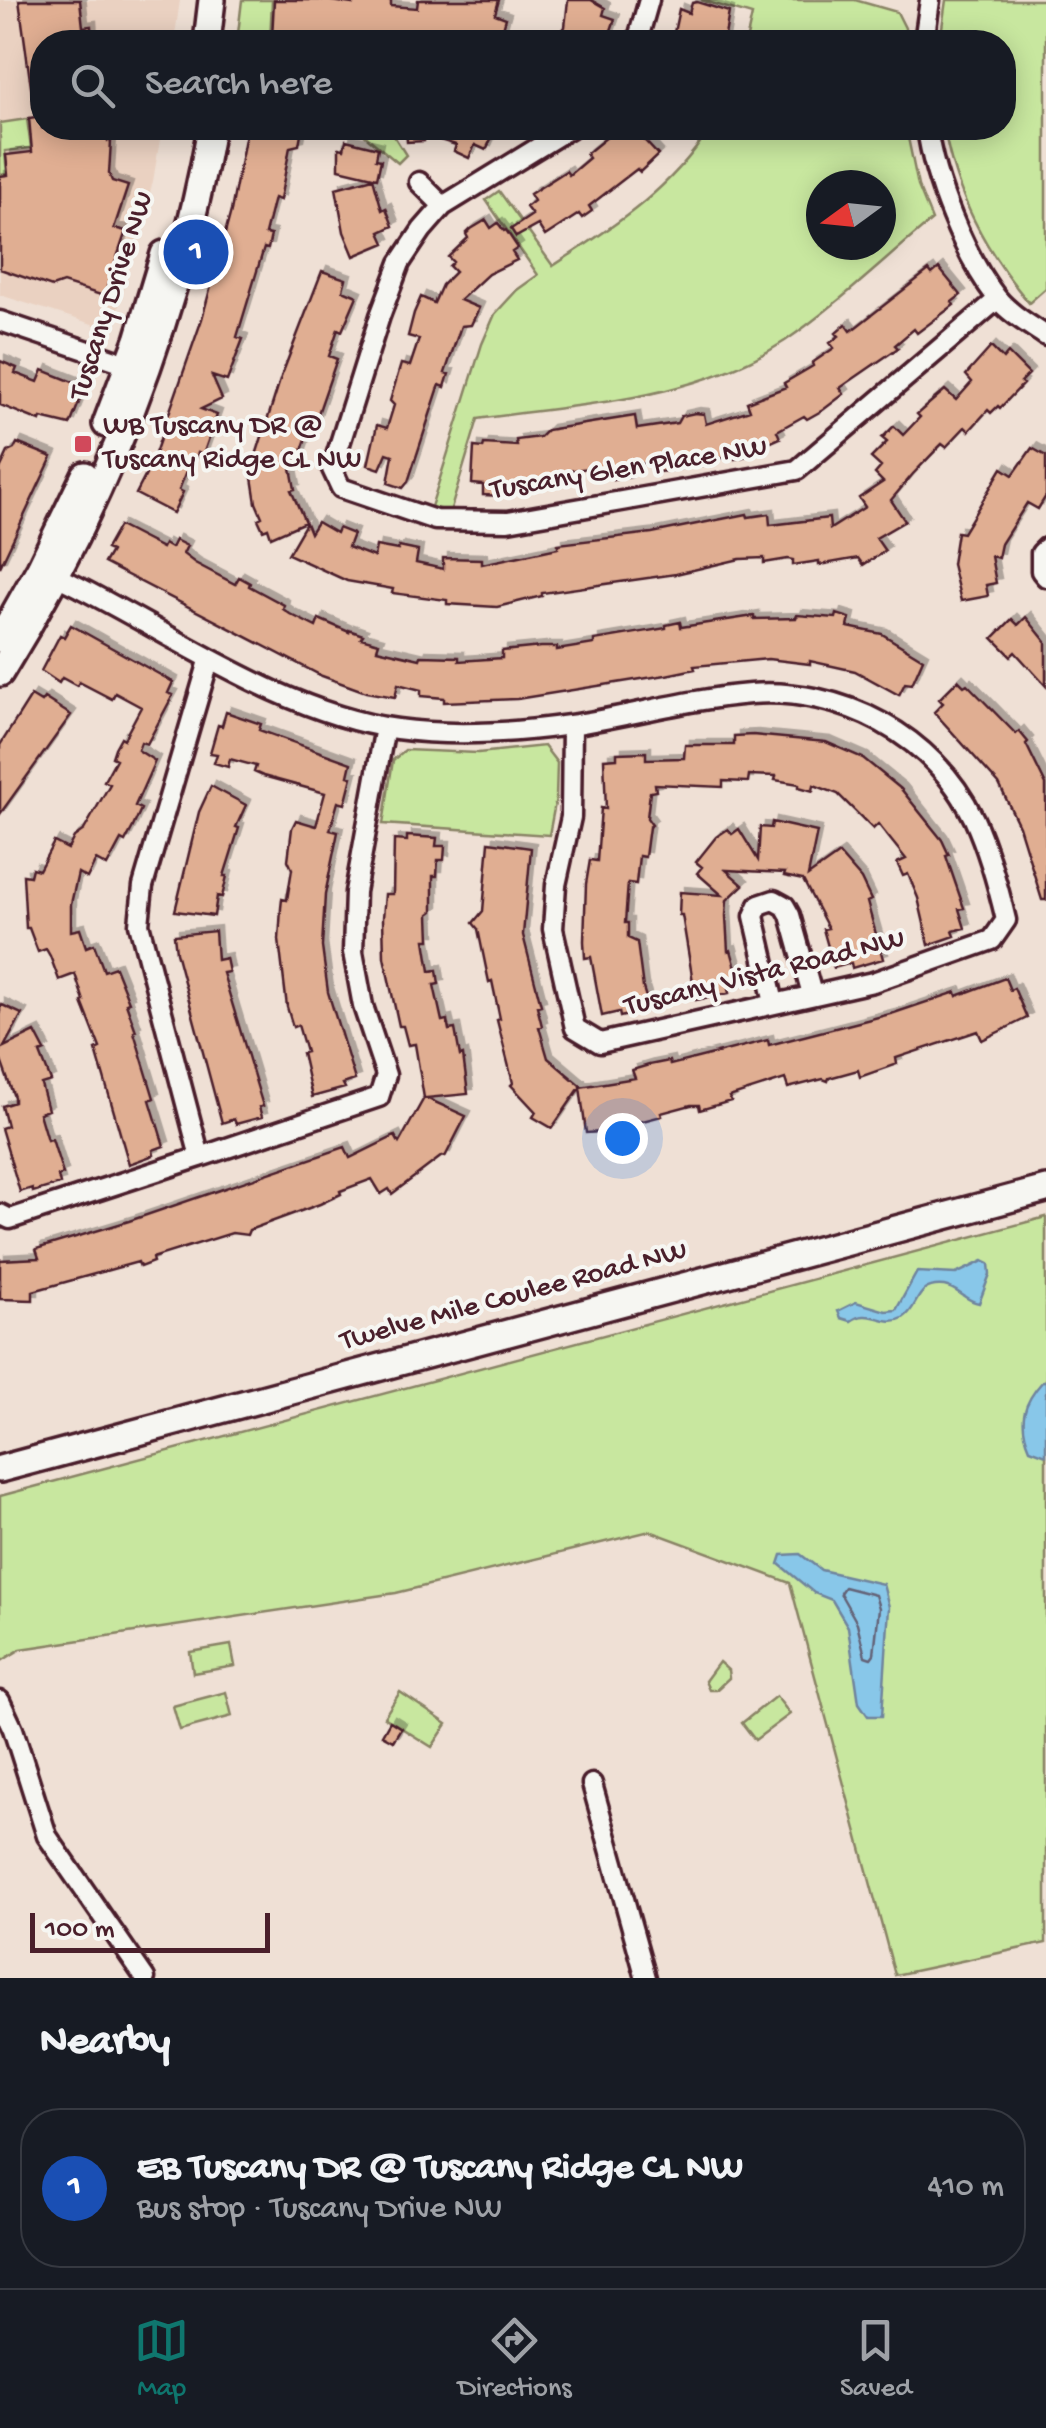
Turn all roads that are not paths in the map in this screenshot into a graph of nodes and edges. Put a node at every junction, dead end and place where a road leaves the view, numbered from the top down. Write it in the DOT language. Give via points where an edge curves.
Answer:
graph roads {
  1 [pos="212,0"];
  2 [pos="229,0"];
  3 [pos="649,0"];
  4 [pos="930,0"];
  5 [pos="208,30"];
  6 [pos="225,30"];
  7 [pos="640,30"];
  8 [pos="926,30"];
  9 [pos="191,140"];
  10 [pos="207,140"];
  11 [pos="550,140"];
  12 [pos="929,140"];
  13 [pos="419,182"];
  14 [pos="442,206"];
  15 [pos="998,299"];
  16 [pos="0,321"];
  17 [pos="1046,336"];
  18 [pos="138,368"];
  19 [pos="1046,548"];
  20 [pos="49,572"];
  21 [pos="1046,577"];
  22 [pos="0,640"];
  23 [pos="210,661"];
  24 [pos="0,674"];
  25 [pos="572,725"];
  26 [pos="385,727"];
  27 [pos="812,994"];
  28 [pos="774,1002"];
  29 [pos="200,1157"];
  30 [pos="1046,1190"];
  31 [pos="0,1214"];
  32 [pos="0,1469"];
  33 [pos="0,1701"];
  34 [pos="592,1784"];
  35 [pos="145,1978"];
  36 [pos="646,1978"];
  1 -- 5 [label="street"];
  2 -- 6 [label="street"];
  3 -- 7 [label="street"];
  4 -- 8 [label="street"];
  9 -- 18 [label="street, Tuscany Drive NW"];
  10 -- 18 [label="street, Tuscany Drive NW" via="184,246"];
  11 -- 14 [label="street, Tuscany Glen Place NW"];
  12 -- 15 [label="street" via="965,244"];
  13 -- 14 [label="street"];
  14 -- 15 [label="street, Tuscany Glen Place NW" via="400,263 332,468 340,488 435,520 508,521 797,470"];
  15 -- 17 [label="street"];
  16 -- 18 [label="street"];
  18 -- 20 [label="street, Tuscany Drive NW"];
  19 -- 21 [label="street"];
  20 -- 22 [label="street, Tuscany Drive NW"];
  20 -- 23 [label="street, Tuscany Vista Road NW"];
  20 -- 24 [label="street, Tuscany Drive NW"];
  23 -- 26 [label="street, Tuscany Vista Road NW" via="323,710"];
  23 -- 29 [label="street" via="143,886 140,924"];
  25 -- 26 [label="street, Tuscany Vista Road NW" via="440,734"];
  25 -- 27 [label="street, Tuscany Vista Road NW" via="732,696 792,695 828,701 893,728 950,780 973,817 1006,920 992,940 873,982"];
  25 -- 28 [label="street, Tuscany Vista Road NW" via="572,818 553,929 576,1028 600,1043"];
  26 -- 29 [label="street" via="355,892 353,952 386,1075 379,1097"];
  27 -- 28 [label="street, Tuscany Vista Road NW"];
  27 -- 28 [label="street" via="790,915 774,900 759,905 754,916"];
  29 -- 31 [label="street" via="10,1219"];
  30 -- 32 [label="street, Twelve Mile Coulee Road NW"];
  33 -- 35 [label="street" via="47,1836"];
  34 -- 36 [label="street"];
}
